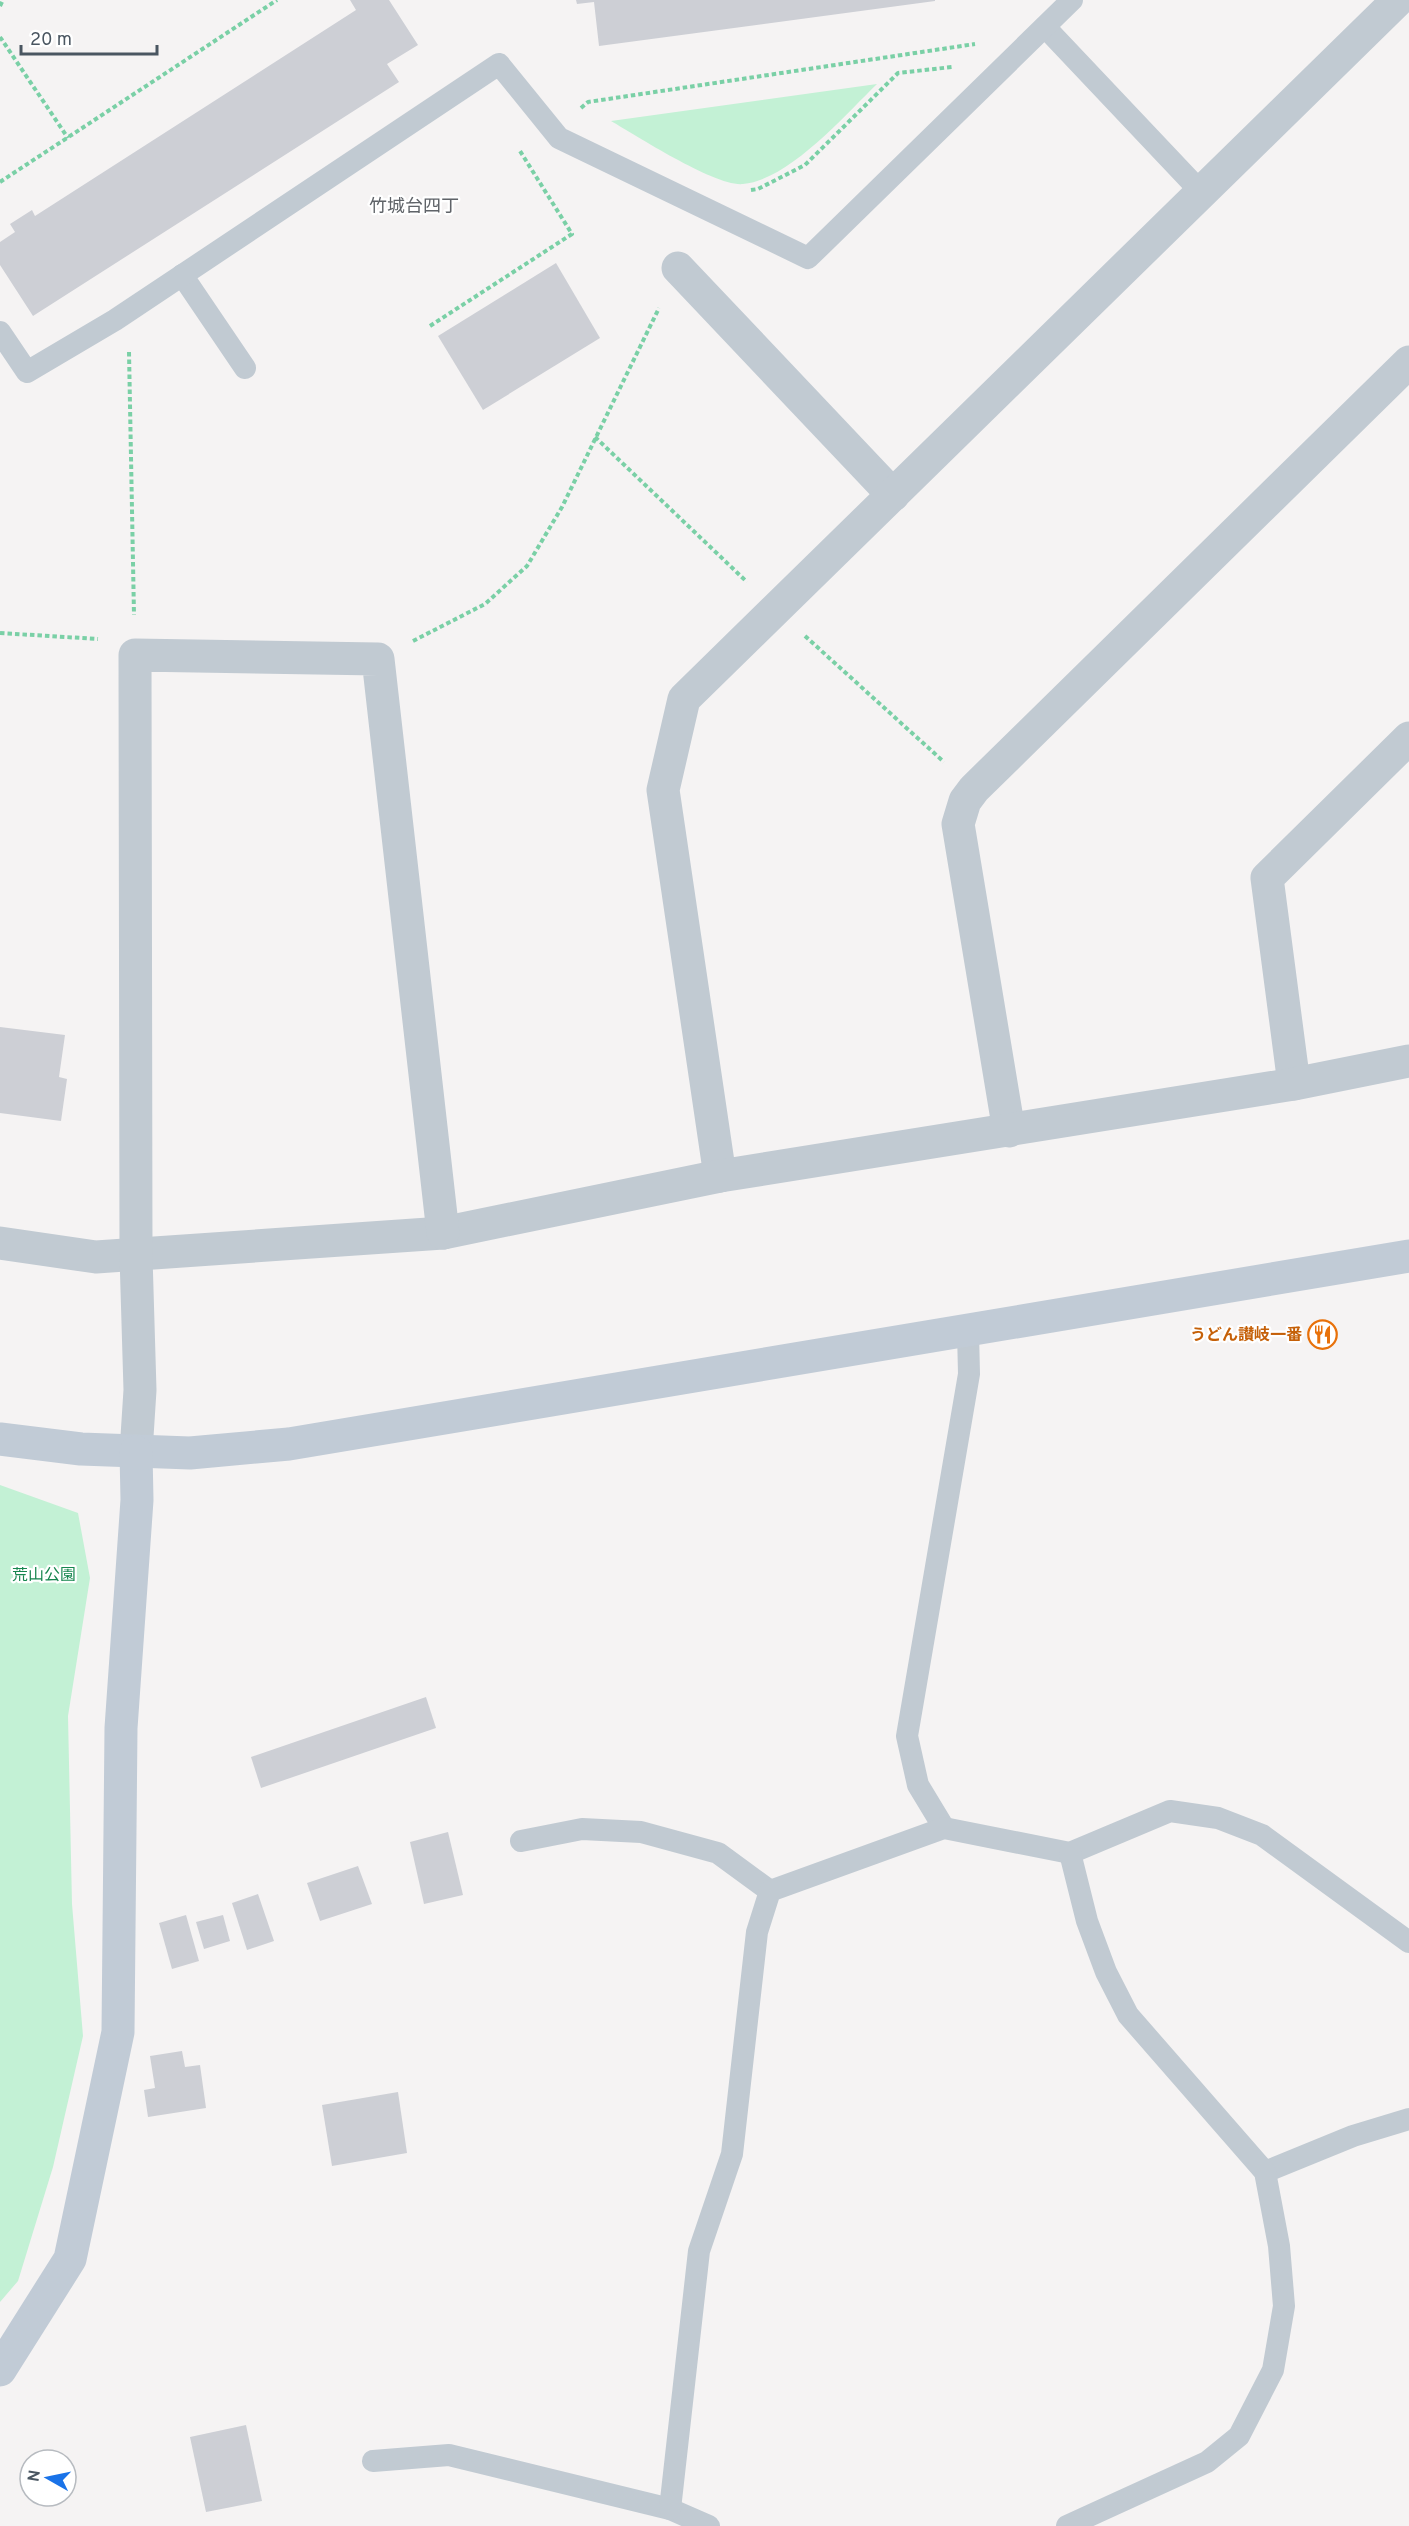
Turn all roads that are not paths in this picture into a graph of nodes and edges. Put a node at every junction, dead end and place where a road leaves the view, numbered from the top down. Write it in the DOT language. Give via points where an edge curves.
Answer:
graph roads {
  1 [pos="1072,0"];
  2 [pos="1398,0"];
  3 [pos="1045,27"];
  4 [pos="1202,193"];
  5 [pos="678,268"];
  6 [pos="182,275"];
  7 [pos="0,332"];
  8 [pos="1409,362"];
  9 [pos="245,368"];
  10 [pos="893,495"];
  11 [pos="1409,738"];
  12 [pos="1409,1061"];
  13 [pos="1294,1084"];
  14 [pos="1009,1131"];
  15 [pos="720,1176"];
  16 [pos="443,1233"];
  17 [pos="0,1243"];
  18 [pos="136,1256"];
  19 [pos="1409,1256"];
  20 [pos="968,1332"];
  21 [pos="0,1439"];
  22 [pos="136,1452"];
  23 [pos="944,1828"];
  24 [pos="521,1841"];
  25 [pos="1071,1853"];
  26 [pos="770,1891"];
  27 [pos="1409,1942"];
  28 [pos="1409,2119"];
  29 [pos="1265,2172"];
  30 [pos="0,2370"];
  31 [pos="373,2461"];
  32 [pos="670,2509"];
  33 [pos="709,2526"];
  34 [pos="1067,2526"];
  1 -- 3 [label="lane"];
  2 -- 4 [label="street"];
  3 -- 4 [label="lane"];
  3 -- 6 [label="lane" via="808,258 559,138 499,64"];
  4 -- 10 [label="street"];
  5 -- 10 [label="street"];
  6 -- 7 [label="lane" via="27,372"];
  6 -- 9 [label="lane"];
  8 -- 14 [label="street" via="965,801 958,824"];
  10 -- 15 [label="street" via="684,699 663,790"];
  11 -- 13 [label="street" via="1267,878"];
  12 -- 13 [label="street"];
  13 -- 14 [label="street"];
  14 -- 15 [label="street"];
  15 -- 16 [label="street"];
  16 -- 18 [label="street"];
  16 -- 18 [label="street" via="378,659 135,648"];
  17 -- 18 [label="street" via="96,1257"];
  18 -- 22 [label="street" via="140,1390"];
  19 -- 20 [label="street"];
  20 -- 22 [label="street" via="289,1444 190,1453"];
  20 -- 23 [label="lane" via="969,1374 907,1736 918,1785"];
  21 -- 22 [label="street"];
  22 -- 30 [label="street" via="137,1500 122,1728 118,2032 70,2259"];
  23 -- 25 [label="lane"];
  23 -- 26 [label="lane"];
  24 -- 26 [label="lane" via="582,1829 641,1832 718,1853"];
  25 -- 27 [label="lane" via="1170,1811 1218,1818 1262,1835"];
  25 -- 29 [label="lane" via="1087,1921 1128,2015"];
  26 -- 32 [label="lane" via="757,1932 732,2154 699,2251"];
  28 -- 29 [label="lane" via="1353,2136"];
  29 -- 34 [label="lane" via="1279,2246 1284,2306 1274,2370 1239,2436 1207,2462"];
  31 -- 32 [label="lane" via="449,2455"];
  32 -- 33 [label="lane"];
}
